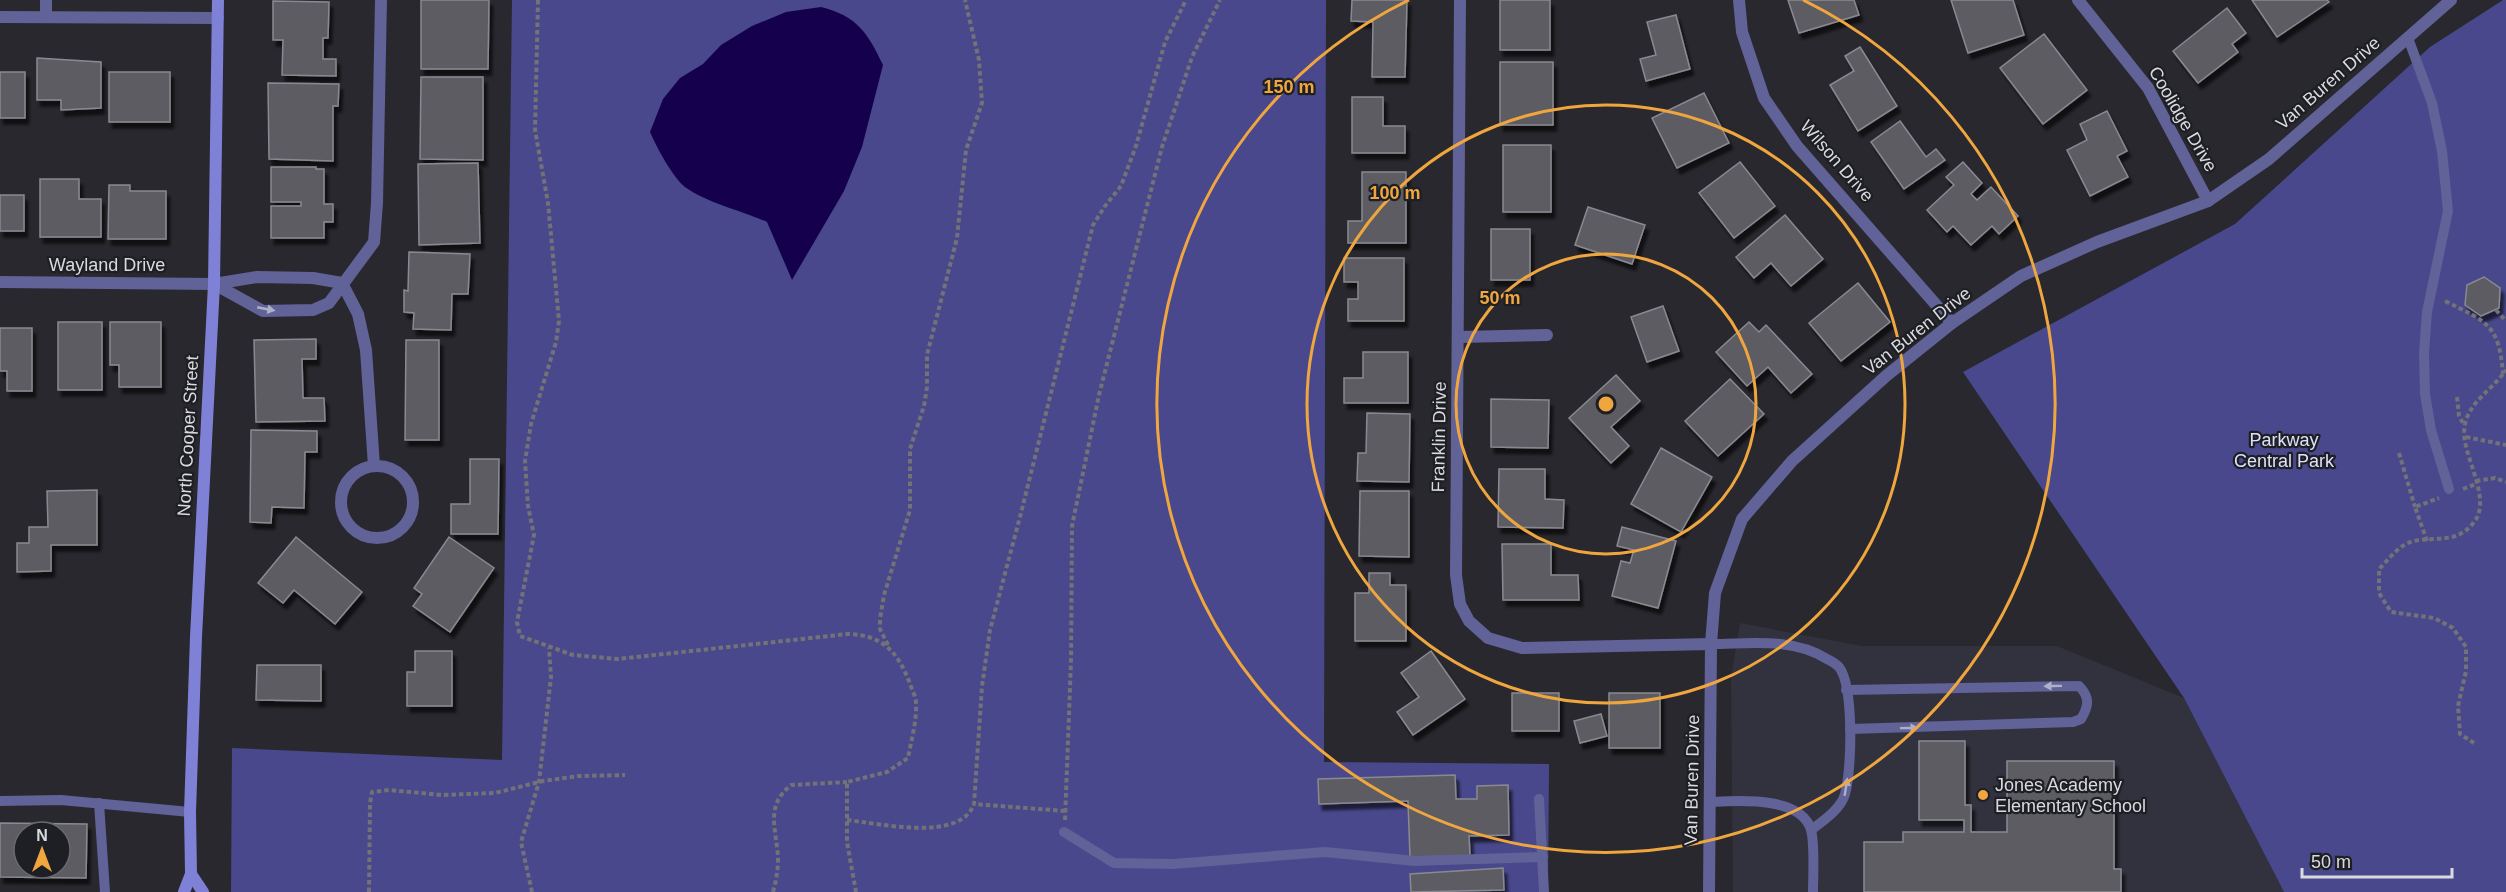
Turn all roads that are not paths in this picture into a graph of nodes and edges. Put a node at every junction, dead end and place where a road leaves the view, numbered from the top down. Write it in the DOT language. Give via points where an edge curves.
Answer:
graph roads {
  1 [pos="46,0"];
  2 [pos="218,0"];
  3 [pos="381,0"];
  4 [pos="1460,0"];
  5 [pos="1739,0"];
  6 [pos="2078,0"];
  7 [pos="2451,0"];
  8 [pos="0,16"];
  9 [pos="46,17"];
  10 [pos="218,18"];
  11 [pos="2408,38"];
  12 [pos="2208,201"];
  13 [pos="0,282"];
  14 [pos="342,283"];
  15 [pos="214,284"];
  16 [pos="1952,323"];
  17 [pos="1547,334"];
  18 [pos="1459,337"];
  19 [pos="374,466"];
  20 [pos="2450,492"];
  21 [pos="1711,644"];
  22 [pos="1846,690"];
  23 [pos="1850,729"];
  24 [pos="1539,799"];
  25 [pos="0,801"];
  26 [pos="1709,802"];
  27 [pos="99,803"];
  28 [pos="190,812"];
  29 [pos="1811,830"];
  30 [pos="1064,832"];
  31 [pos="1543,857"];
  32 [pos="191,874"];
  33 [pos="105,892"];
  34 [pos="184,892"];
  35 [pos="202,892"];
  36 [pos="1544,892"];
  37 [pos="1709,892"];
  38 [pos="1813,892"];
  1 -- 9 [label="street"];
  2 -- 10 [label="main road, North Cooper Street"];
  3 -- 14 [label="street" via="374,242"];
  4 -- 18 [label="street, Franklin Drive"];
  5 -- 16 [label="street, Wilson Drive" via="1742,32 1764,98 1797,146"];
  6 -- 12 [label="street, Coolidge Drive" via="2148,88"];
  7 -- 11 [label="street, Van Buren Drive"];
  8 -- 9 [label="street"];
  9 -- 10 [label="street"];
  10 -- 15 [label="main road, North Cooper Street"];
  11 -- 12 [label="street, Van Buren Drive" via="2270,159"];
  11 -- 20 [label="lane" via="2432,103 2448,211 2430,294 2424,353 2431,430"];
  12 -- 16 [label="street, Van Buren Drive" via="2097,242 2021,276"];
  13 -- 15 [label="street, Wayland Drive"];
  14 -- 15 [label="street, Wayland Drive" via="314,278 257,277"];
  15 -- 14 [label="street, one-way" via="263,311 314,310 329,303"];
  14 -- 19 [label="street" via="357,314 366,350"];
  15 -- 28 [label="main road, North Cooper Street"];
  16 -- 21 [label="street, Van Buren Drive" via="1792,461 1742,519 1715,593"];
  17 -- 18 [label="street"];
  18 -- 21 [label="street, Franklin Drive" via="1456,575 1460,604 1469,621 1488,638 1522,648"];
  19 -- 19 [label="street" via="353,475 346,483 340,505 349,525 358,533 380,538 402,528 411,512 412,493 398,473"];
  21 -- 22 [label="lane" via="1791,644 1809,650 1839,666"];
  21 -- 26 [label="street, Van Buren Drive"];
  22 -- 23 [label="lane"];
  23 -- 22 [label="lane, one-way" via="2073,722 2081,719 2088,703 2079,686"];
  29 -- 23 [label="lane, one-way" via="1830,815 1845,795"];
  24 -- 31 [label="lane"];
  25 -- 27 [label="lane"];
  26 -- 29 [label="lane" via="1759,800 1797,812"];
  26 -- 37 [label="street, Van Buren Drive"];
  27 -- 28 [label="lane"];
  27 -- 33 [label="lane"];
  28 -- 32 [label="main road, North Cooper Street"];
  29 -- 38 [label="lane"];
  30 -- 31 [label="lane" via="1114,863 1173,864 1325,852 1415,861"];
  31 -- 36 [label="lane"];
  32 -- 34 [label="main road, North Cooper Street"];
  32 -- 35 [label="main road"];
}
